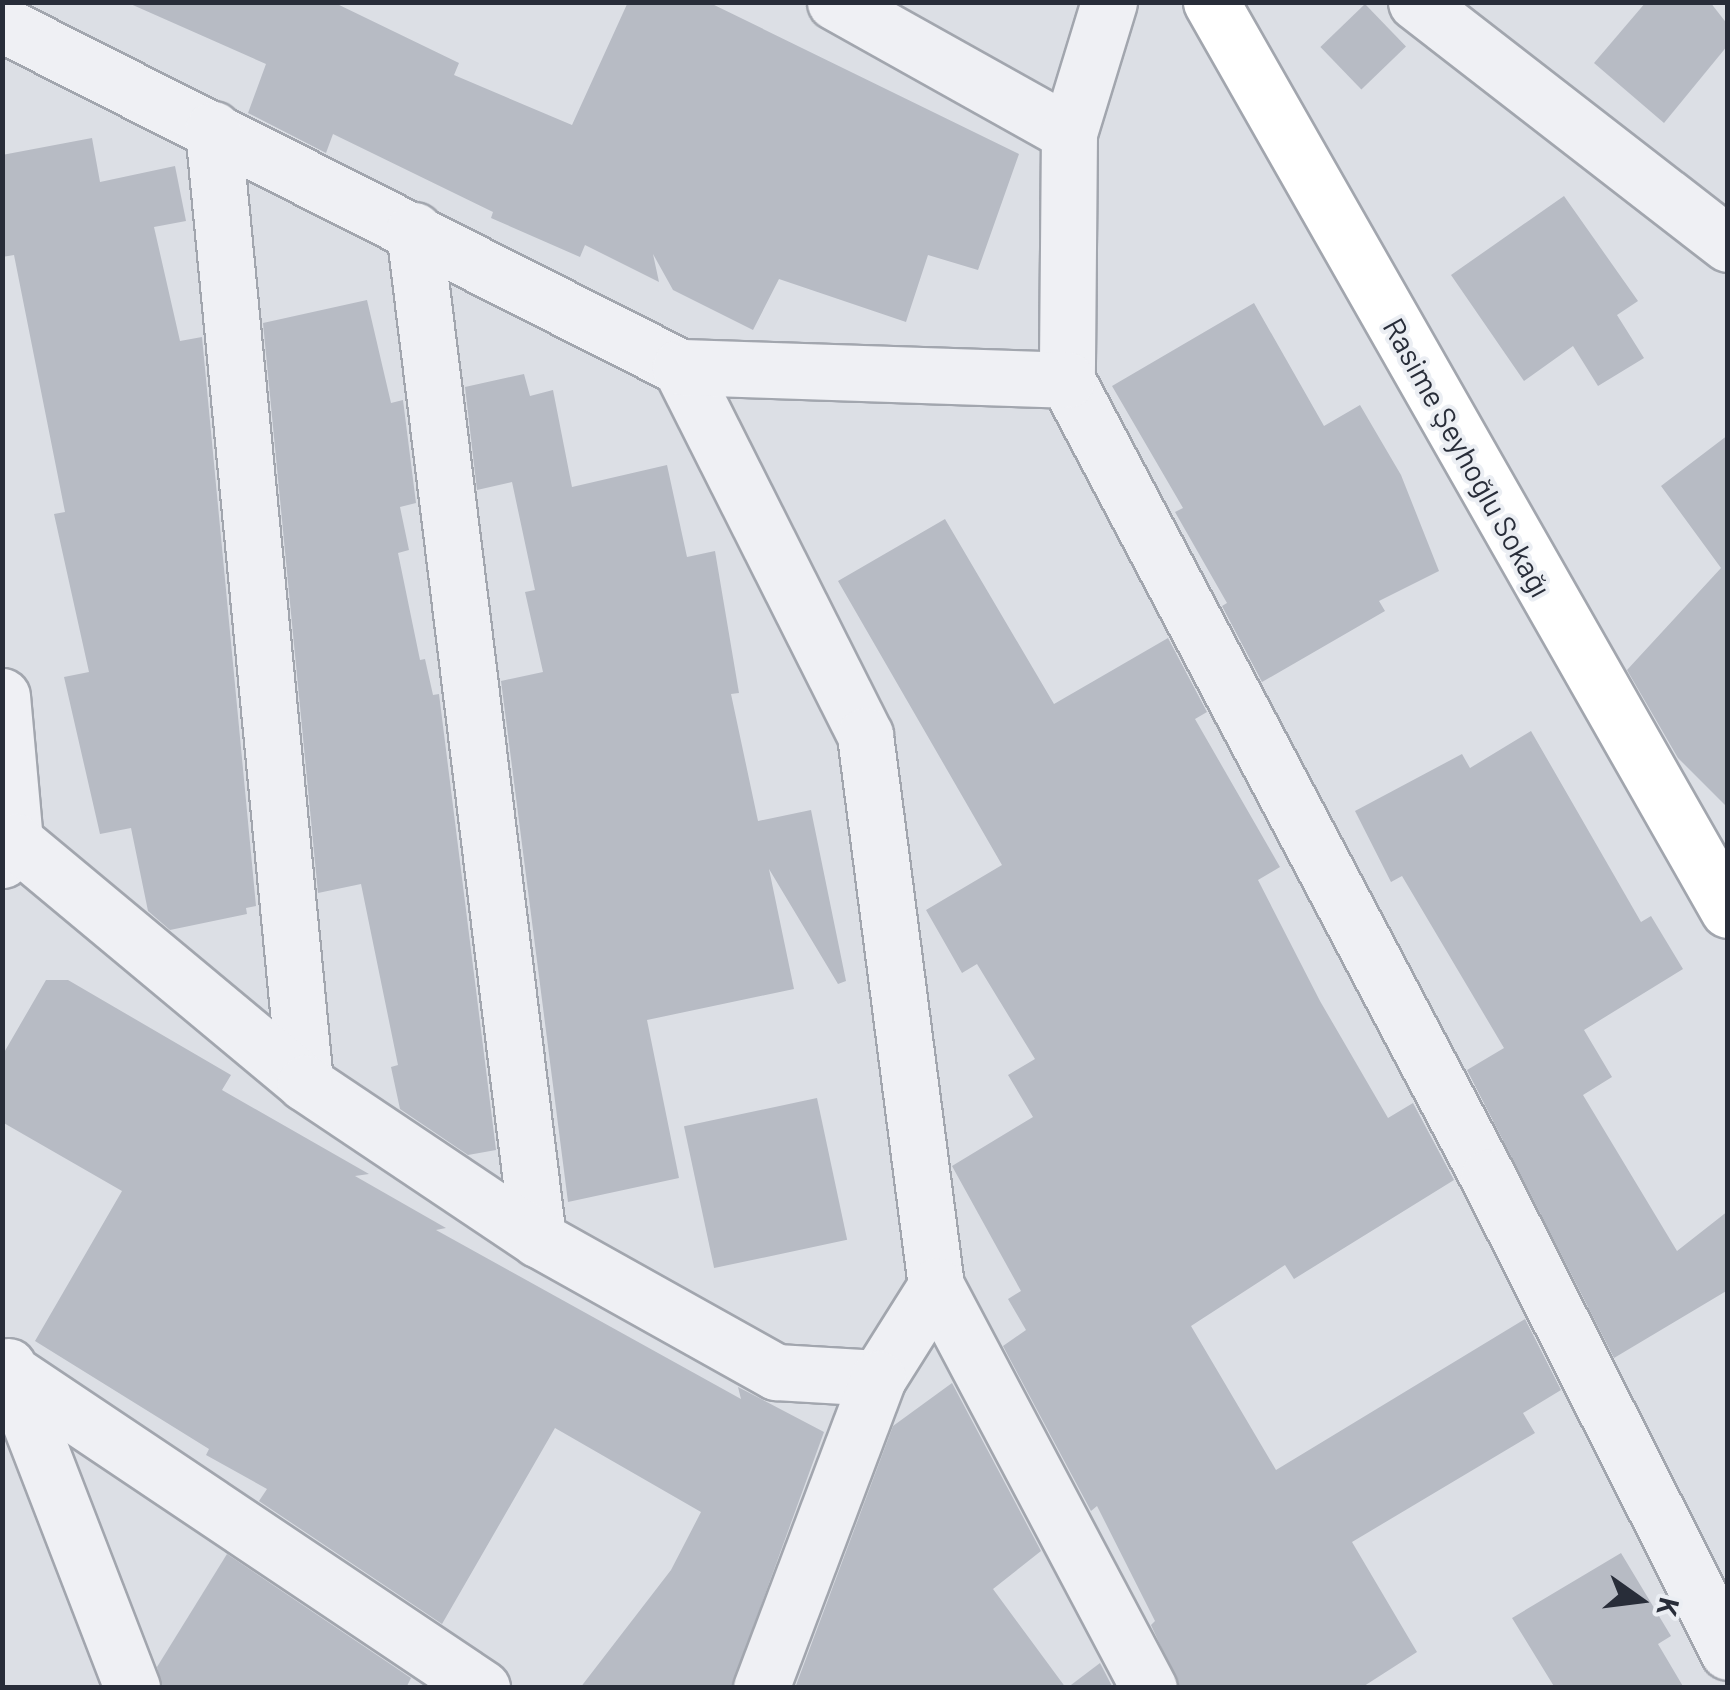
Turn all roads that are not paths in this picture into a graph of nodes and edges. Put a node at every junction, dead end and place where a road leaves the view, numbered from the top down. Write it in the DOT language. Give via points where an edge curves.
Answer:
graph roads {
  1 [pos="835,2"];
  2 [pos="1109,2"];
  3 [pos="1211,2"];
  4 [pos="1416,2"];
  5 [pos="2,24"];
  6 [pos="213,129"];
  7 [pos="1069,132"];
  8 [pos="414,230"];
  9 [pos="1728,244"];
  10 [pos="680,367"];
  11 [pos="1067,380"];
  12 [pos="2,696"];
  13 [pos="9,850"];
  14 [pos="1728,910"];
  15 [pos="305,1083"];
  16 [pos="538,1240"];
  17 [pos="936,1286"];
  18 [pos="7,1363"];
  19 [pos="878,1378"];
  20 [pos="1728,1652"];
  21 [pos="132,1688"];
  22 [pos="482,1688"];
  23 [pos="761,1688"];
  24 [pos="1149,1688"];
  1 -- 7 [label="street"];
  2 -- 7 [label="street"];
  3 -- 14 [label="main road, Rasime Şeyhoğlu Sokağı"];
  4 -- 9 [label="street"];
  5 -- 6 [label="street"];
  6 -- 8 [label="street"];
  6 -- 15 [label="street"];
  7 -- 11 [label="street"];
  8 -- 10 [label="street"];
  8 -- 16 [label="street"];
  10 -- 11 [label="street"];
  10 -- 17 [label="street" via="864,736"];
  11 -- 20 [label="street" via="1488,1176"];
  12 -- 13 [label="street"];
  13 -- 15 [label="street"];
  15 -- 16 [label="street"];
  16 -- 19 [label="street" via="776,1372"];
  17 -- 19 [label="street"];
  17 -- 24 [label="street"];
  18 -- 21 [label="street"];
  18 -- 22 [label="street"];
  19 -- 23 [label="street"];
}
